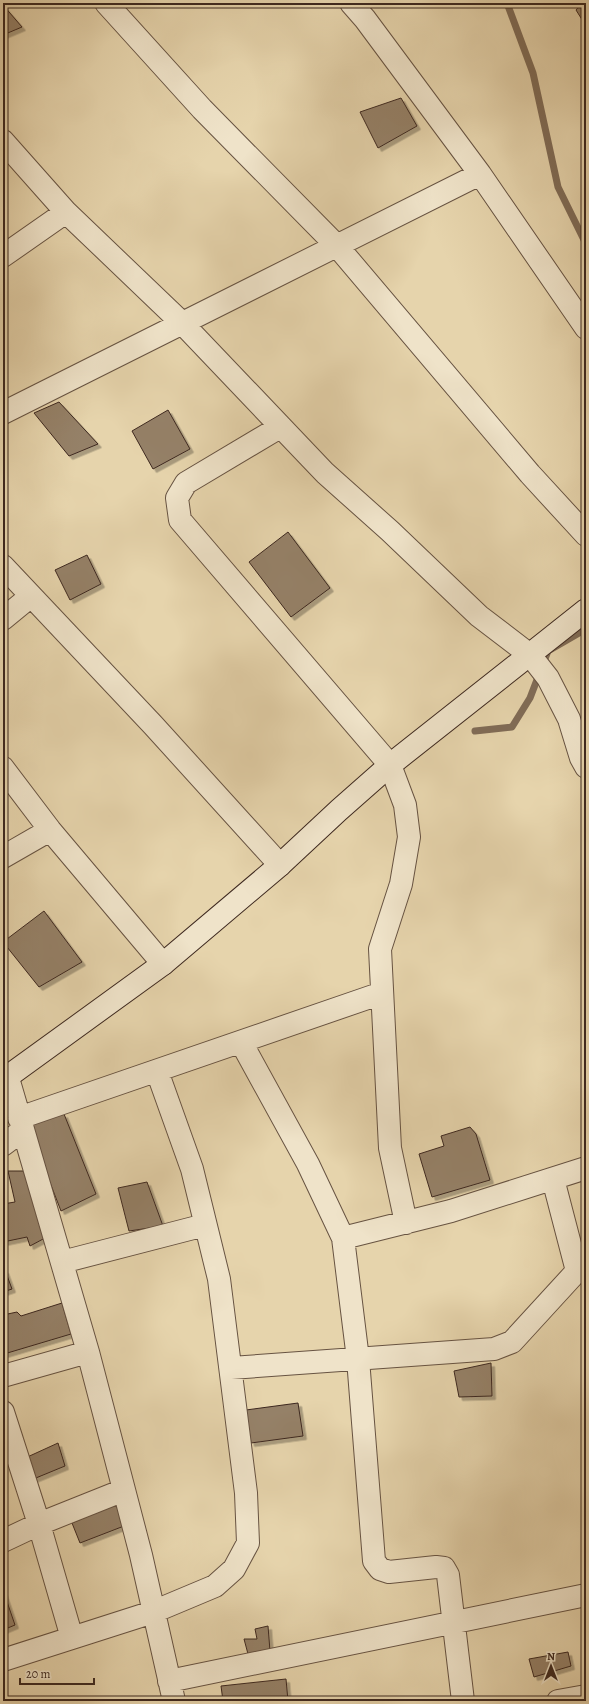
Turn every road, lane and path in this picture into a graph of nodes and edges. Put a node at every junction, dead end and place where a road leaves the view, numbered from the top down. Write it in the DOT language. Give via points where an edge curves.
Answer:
graph roads {
  1 [pos="106,3"];
  2 [pos="351,3"];
  3 [pos="3,141"];
  4 [pos="480,174"];
  5 [pos="66,212"];
  6 [pos="336,246"];
  7 [pos="3,256"];
  8 [pos="183,324"];
  9 [pos="586,328"];
  10 [pos="3,413"];
  11 [pos="280,426"];
  12 [pos="586,535"];
  13 [pos="3,566"];
  14 [pos="31,596"];
  15 [pos="586,610"];
  16 [pos="3,619"];
  17 [pos="530,655"];
  18 [pos="390,765"];
  19 [pos="586,767"];
  20 [pos="3,768"];
  21 [pos="50,830"];
  22 [pos="3,857"];
  23 [pos="280,865"];
  24 [pos="163,964"];
  25 [pos="382,994"];
  26 [pos="241,1042"];
  27 [pos="157,1071"];
  28 [pos="5,1079"];
  29 [pos="21,1124"];
  30 [pos="3,1145"];
  31 [pos="586,1168"];
  32 [pos="553,1179"];
  33 [pos="406,1223"];
  34 [pos="205,1225"];
  35 [pos="343,1238"];
  36 [pos="62,1262"];
  37 [pos="582,1270"];
  38 [pos="88,1352"];
  39 [pos="358,1359"];
  40 [pos="231,1368"];
  41 [pos="3,1376"];
  42 [pos="3,1412"];
  43 [pos="124,1490"];
  44 [pos="39,1524"];
  45 [pos="3,1541"];
  46 [pos="586,1595"];
  47 [pos="153,1612"];
  48 [pos="453,1623"];
  49 [pos="72,1638"];
  50 [pos="3,1660"];
  51 [pos="171,1691"];
  52 [pos="586,1696"];
  53 [pos="463,1701"];
  54 [pos="558,1701"];
  1 -- 6 [label="street" via="202,109"];
  2 -- 4 [label="street"];
  3 -- 5 [label="street"];
  4 -- 6 [label="street"];
  4 -- 9 [label="street"];
  5 -- 7 [label="street"];
  5 -- 8 [label="street"];
  6 -- 8 [label="street"];
  6 -- 12 [label="street" via="530,474"];
  8 -- 10 [label="street"];
  8 -- 11 [label="street"];
  11 -- 17 [label="street" via="325,473 384,525 479,616"];
  11 -- 18 [label="street" via="186,482 177,498 180,520"];
  13 -- 14 [label="street"];
  14 -- 16 [label="street"];
  14 -- 23 [label="street" via="148,719"];
  15 -- 17 [label="street"];
  17 -- 18 [label="street"];
  17 -- 19 [label="street" via="548,678 569,719"];
  18 -- 23 [label="street"];
  18 -- 25 [label="street" via="405,805 409,836 401,884 380,948"];
  20 -- 21 [label="street"];
  21 -- 22 [label="street"];
  21 -- 24 [label="street"];
  23 -- 24 [label="street"];
  24 -- 28 [label="street"];
  25 -- 26 [label="street"];
  25 -- 33 [label="street" via="390,1148"];
  26 -- 27 [label="street"];
  26 -- 35 [label="street" via="304,1157"];
  27 -- 29 [label="street"];
  27 -- 34 [label="street" via="192,1169"];
  28 -- 29 [label="street"];
  29 -- 30 [label="street"];
  29 -- 36 [label="street"];
  31 -- 32 [label="street"];
  32 -- 33 [label="street"];
  32 -- 37 [label="street"];
  33 -- 35 [label="street"];
  34 -- 36 [label="street"];
  34 -- 40 [label="street" via="219,1279"];
  35 -- 39 [label="street"];
  36 -- 38 [label="street"];
  37 -- 39 [label="street" via="512,1342 494,1349"];
  38 -- 41 [label="street"];
  38 -- 43 [label="street"];
  39 -- 40 [label="street"];
  39 -- 48 [label="street" via="374,1561 380,1569 389,1572 444,1568 448,1575"];
  40 -- 47 [label="street" via="246,1493 248,1543 234,1570 215,1586"];
  42 -- 44 [label="street"];
  43 -- 44 [label="street"];
  43 -- 47 [label="street"];
  44 -- 45 [label="street"];
  44 -- 49 [label="street"];
  46 -- 48 [label="street"];
  47 -- 49 [label="street"];
  47 -- 51 [label="street"];
  48 -- 51 [label="street"];
  48 -- 53 [label="street"];
  49 -- 50 [label="street"];
  52 -- 54 [label="street"];
}
